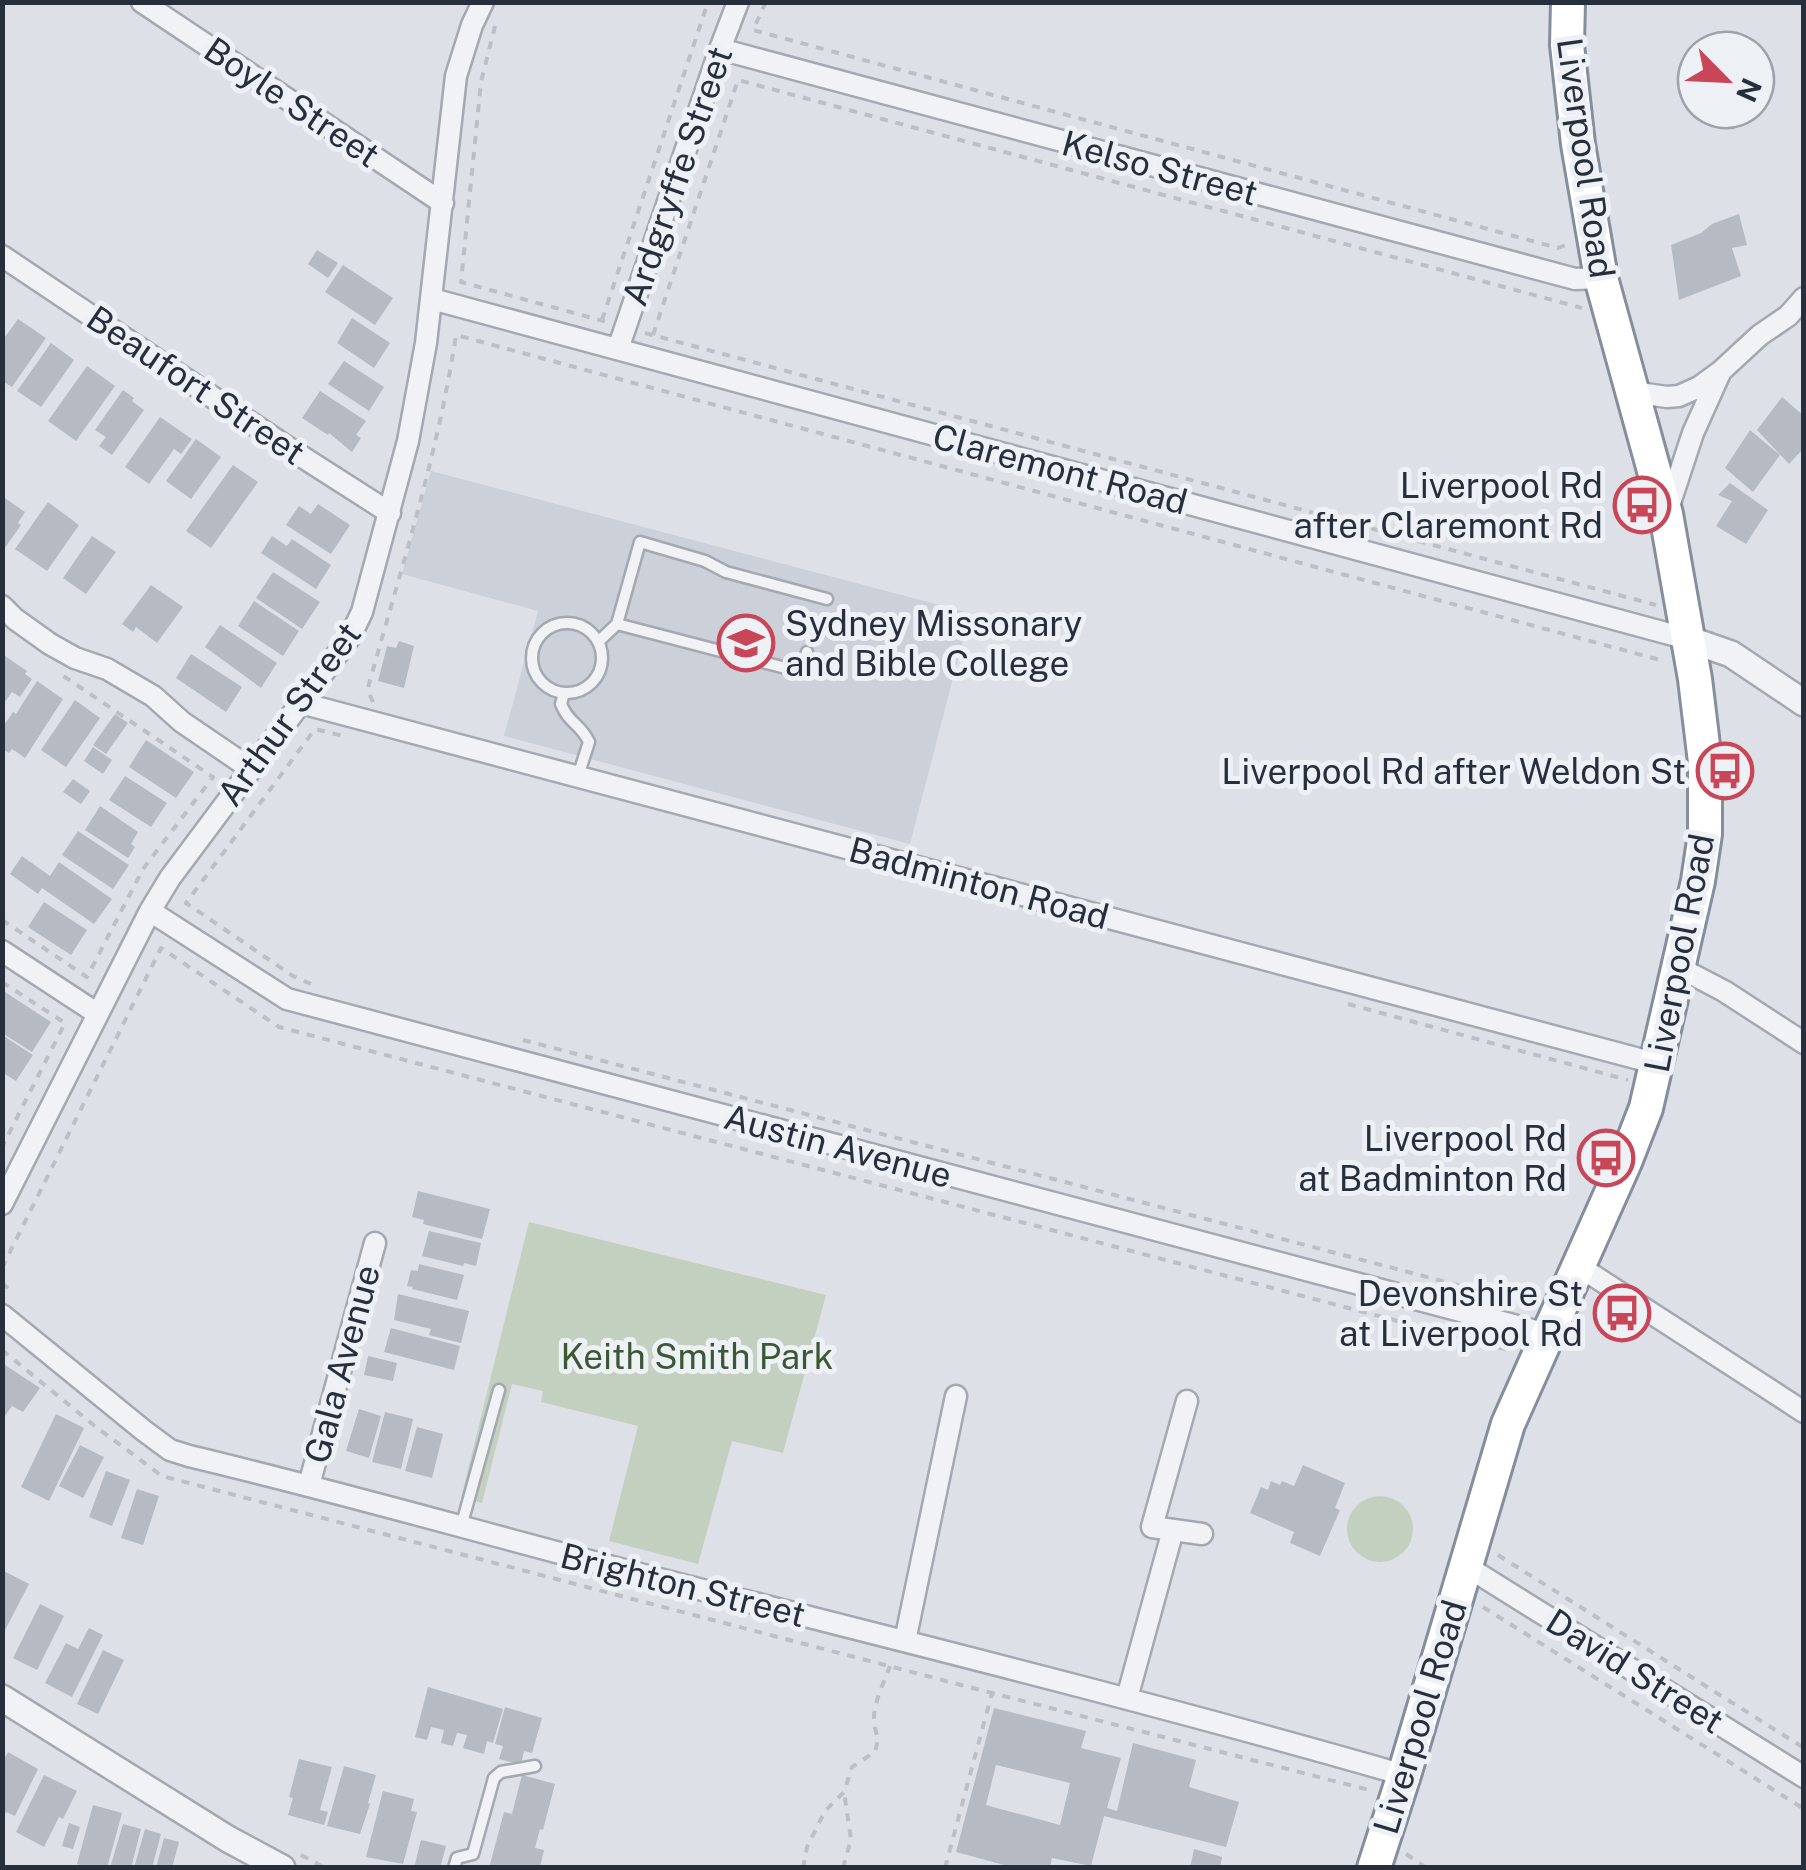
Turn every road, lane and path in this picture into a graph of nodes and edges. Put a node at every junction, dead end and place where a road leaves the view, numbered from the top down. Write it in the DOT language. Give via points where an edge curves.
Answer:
graph roads {
  1 [pos="142,2"];
  2 [pos="483,2"];
  3 [pos="708,2"];
  4 [pos="738,2"];
  5 [pos="766,2"];
  6 [pos="1568,2"];
  7 [pos="495,26"];
  8 [pos="720,49"];
  9 [pos="442,203"];
  10 [pos="1568,244"];
  11 [pos="2,256"];
  12 [pos="1601,278"];
  13 [pos="1804,298"];
  14 [pos="432,299"];
  15 [pos="1582,308"];
  16 [pos="1796,316"];
  17 [pos="645,332"];
  18 [pos="653,335"];
  19 [pos="618,349"];
  20 [pos="1721,371"];
  21 [pos="1632,392"];
  22 [pos="390,513"];
  23 [pos="1666,514"];
  24 [pos="827,600"];
  25 [pos="1656,605"];
  26 [pos="2,606"];
  27 [pos="617,624"];
  28 [pos="1688,639"];
  29 [pos="598,641"];
  30 [pos="807,652"];
  31 [pos="1666,666"];
  32 [pos="51,668"];
  33 [pos="564,693"];
  34 [pos="301,702"];
  35 [pos="1804,703"];
  36 [pos="377,705"];
  37 [pos="352,739"];
  38 [pos="251,769"];
  39 [pos="578,776"];
  40 [pos="150,911"];
  41 [pos="2,920"];
  42 [pos="2,951"];
  43 [pos="1678,967"];
  44 [pos="2,982"];
  45 [pos="312,984"];
  46 [pos="1345,1003"];
  47 [pos="98,1014"];
  48 [pos="522,1039"];
  49 [pos="1804,1043"];
  50 [pos="1658,1064"];
  51 [pos="1629,1080"];
  52 [pos="2,1147"];
  53 [pos="2,1204"];
  54 [pos="375,1243"];
  55 [pos="1577,1265"];
  56 [pos="2,1268"];
  57 [pos="2,1283"];
  58 [pos="9,1289"];
  59 [pos="2,1315"];
  60 [pos="1541,1320"];
  61 [pos="1512,1351"];
  62 [pos="498,1390"];
  63 [pos="956,1396"];
  64 [pos="1187,1401"];
  65 [pos="1804,1412"];
  66 [pos="308,1485"];
  67 [pos="461,1528"];
  68 [pos="1173,1530"];
  69 [pos="1202,1534"];
  70 [pos="1498,1555"];
  71 [pos="1466,1566"];
  72 [pos="1483,1607"];
  73 [pos="905,1641"];
  74 [pos="890,1666"];
  75 [pos="2,1698"];
  76 [pos="1127,1698"];
  77 [pos="1804,1748"];
  78 [pos="535,1766"];
  79 [pos="1404,1775"];
  80 [pos="1804,1777"];
  81 [pos="1373,1790"];
  82 [pos="844,1792"];
  83 [pos="1804,1809"];
  84 [pos="1406,1854"];
  85 [pos="1375,1867"];
  86 [pos="282,1868"];
  87 [pos="454,1868"];
  88 [pos="804,1868"];
  89 [pos="842,1868"];
  90 [pos="944,1868"];
  91 [pos="1427,1868"];
  1 -- 9 [label="street, Boyle Street"];
  2 -- 9 [label="street, Arthur Street" via="456,76"];
  3 -- 7 [label="path" via="602,320 461,282 481,82"];
  4 -- 8 [label="street, Ardgryffe Street"];
  5 -- 10 [label="path" via="753,30 1558,248"];
  6 -- 12 [label="highway, Liverpool Road" via="1566,45"];
  8 -- 12 [label="street, Kelso Street" via="1575,280"];
  8 -- 19 [label="street, Ardgryffe Street"];
  9 -- 14 [label="street, Arthur Street"];
  11 -- 22 [label="street, Beaufort Street"];
  12 -- 21 [label="highway, Liverpool Road"];
  13 -- 16 [label="street"];
  14 -- 19 [label="street, Claremont Road"];
  14 -- 22 [label="street, Arthur Street"];
  15 -- 18 [label="path" via="738,80"];
  16 -- 20 [label="street" via="1760,335"];
  17 -- 18 [label="path"];
  18 -- 25 [label="path"];
  19 -- 28 [label="street, Claremont Road"];
  20 -- 21 [label="street" via="1679,396"];
  20 -- 23 [label="street"];
  21 -- 23 [label="highway, Liverpool Road"];
  22 -- 34 [label="street, Arthur Street" via="362,612"];
  23 -- 28 [label="highway, Liverpool Road"];
  24 -- 27 [label="lane" via="640,542"];
  26 -- 38 [label="street" via="50,644 153,696"];
  27 -- 29 [label="lane"];
  27 -- 30 [label="lane" via="802,672"];
  28 -- 35 [label="street" via="1730,654"];
  28 -- 43 [label="highway, Liverpool Road" via="1705,762 1706,834"];
  29 -- 33 [label="lane" via="597,677 578,692"];
  29 -- 33 [label="lane" via="568,623 542,633 533,665 537,676"];
  31 -- 36 [label="path" via="456,335 436,441 369,684"];
  32 -- 41 [label="path" via="213,777 143,869 88,977"];
  33 -- 39 [label="lane" via="566,718 588,742"];
  34 -- 38 [label="street, Arthur Street"];
  34 -- 39 [label="street, Badminton Road"];
  37 -- 45 [label="path" via="315,729 186,903"];
  38 -- 40 [label="street, Arthur Street"];
  39 -- 50 [label="street, Badminton Road"];
  40 -- 47 [label="street, Arthur Street"];
  40 -- 60 [label="street, Austin Avenue" via="287,999"];
  42 -- 47 [label="street"];
  43 -- 49 [label="street"];
  43 -- 50 [label="highway, Liverpool Road"];
  44 -- 52 [label="path" via="66,1023"];
  46 -- 51 [label="path"];
  47 -- 53 [label="street, Arthur Street"];
  48 -- 60 [label="path"];
  50 -- 55 [label="highway, Liverpool Road" via="1636,1134"];
  54 -- 66 [label="street, Gala Avenue"];
  55 -- 60 [label="highway, Liverpool Road"];
  55 -- 65 [label="street"];
  56 -- 61 [label="path" via="161,948 280,1027"];
  57 -- 58 [label="path"];
  59 -- 66 [label="street, Brighton Street" via="170,1450"];
  60 -- 71 [label="highway, Liverpool Road"];
  62 -- 67 [label="lane"];
  63 -- 73 [label="street"];
  64 -- 68 [label="street" via="1152,1527"];
  66 -- 67 [label="street, Brighton Street"];
  67 -- 73 [label="street, Brighton Street"];
  68 -- 69 [label="street"];
  68 -- 76 [label="street"];
  70 -- 77 [label="path"];
  71 -- 79 [label="highway, Liverpool Road"];
  71 -- 80 [label="street, David Street"];
  72 -- 83 [label="path"];
  73 -- 76 [label="street, Brighton Street"];
  74 -- 82 [label="path" via="876,1710 875,1752 852,1768"];
  75 -- 86 [label="street"];
  76 -- 79 [label="street, Brighton Street"];
  78 -- 87 [label="lane" via="494,1778 473,1854 457,1858"];
  79 -- 85 [label="highway, Liverpool Road"];
  81 -- 90 [label="path" via="992,1693"];
  82 -- 88 [label="path" via="825,1812"];
  82 -- 89 [label="path" via="850,1839"];
  84 -- 91 [label="path"];
}
